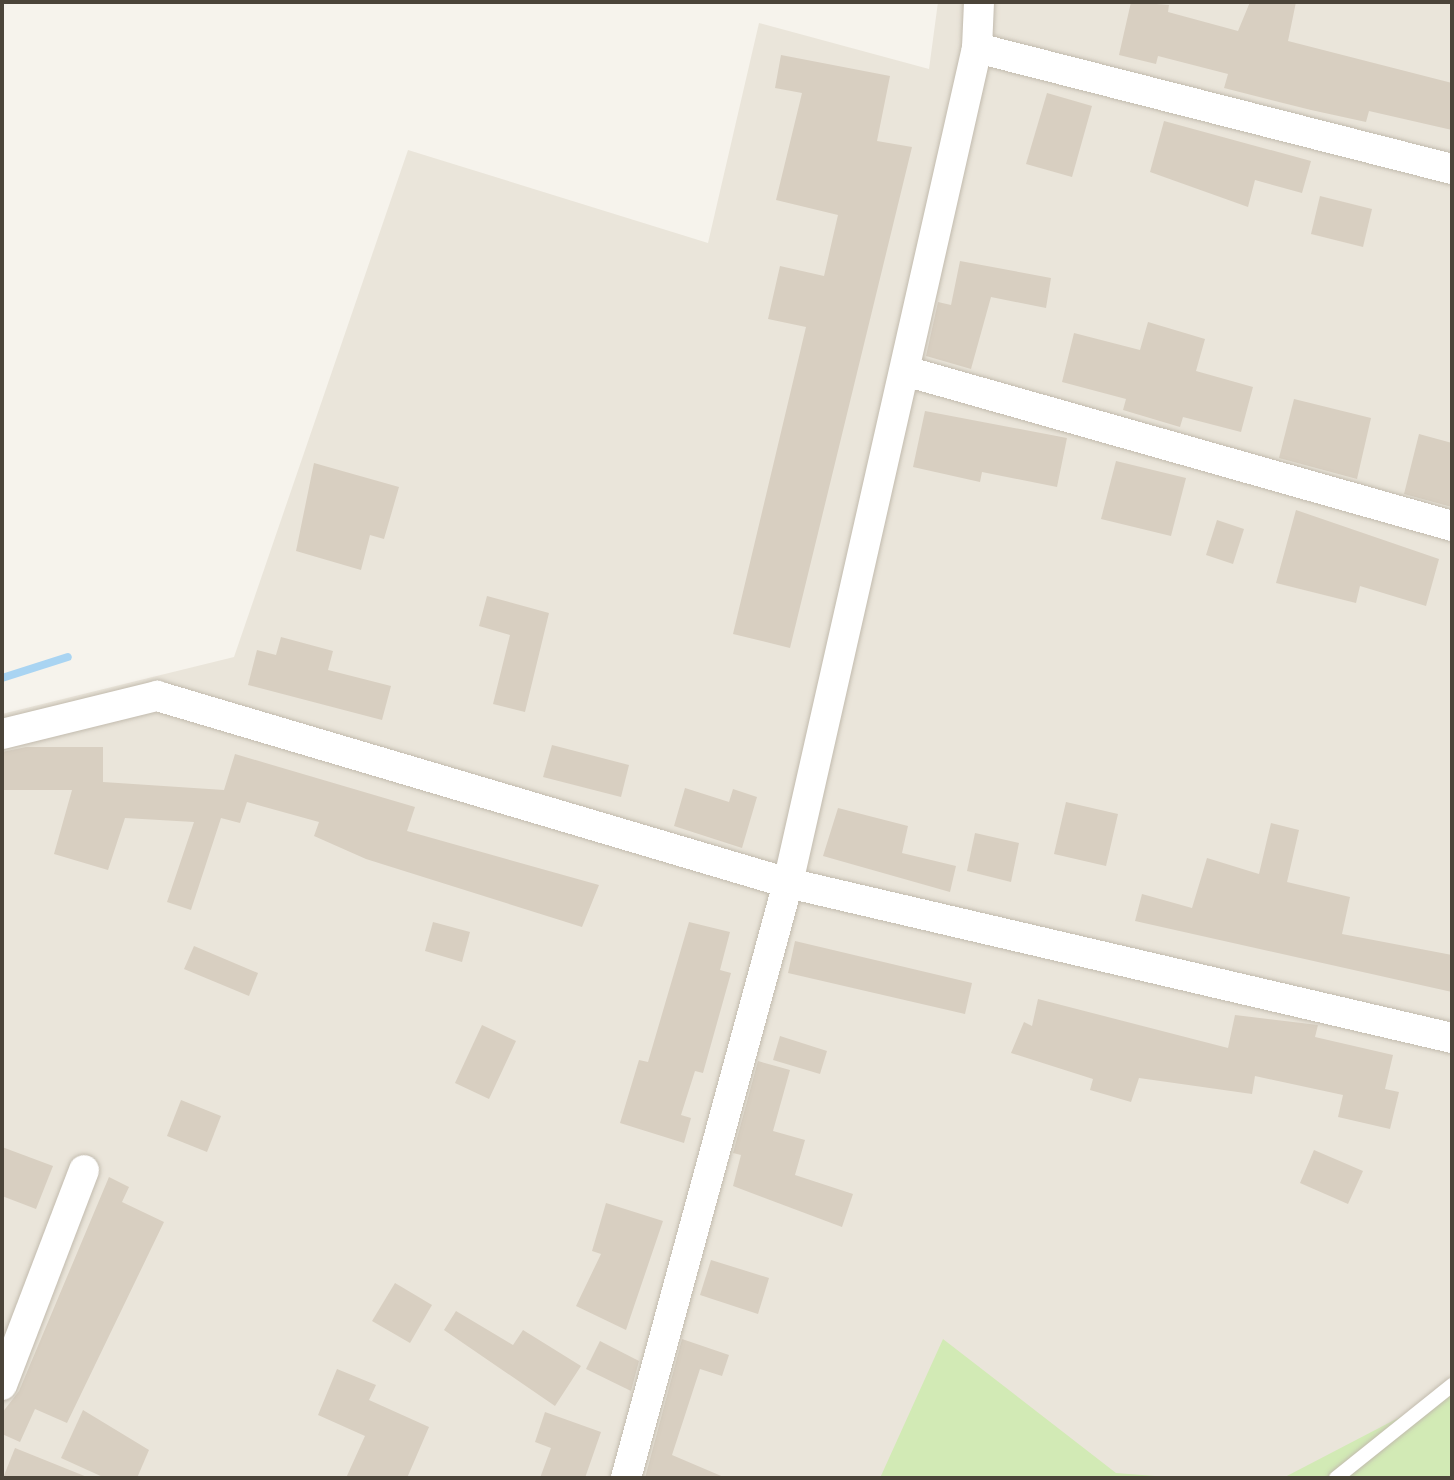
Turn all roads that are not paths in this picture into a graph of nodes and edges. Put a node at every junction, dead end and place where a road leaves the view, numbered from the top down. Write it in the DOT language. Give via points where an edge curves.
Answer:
graph roads {
  1 [pos="979,2"];
  2 [pos="977,48"];
  3 [pos="1452,169"];
  4 [pos="905,371"];
  5 [pos="1452,526"];
  6 [pos="2,734"];
  7 [pos="788,883"];
  8 [pos="1452,1038"];
  9 [pos="84,1170"];
  10 [pos="2,1385"];
  11 [pos="1452,1385"];
  12 [pos="626,1478"];
  13 [pos="1336,1478"];
  1 -- 2 [label="street"];
  2 -- 3 [label="street"];
  2 -- 4 [label="street"];
  4 -- 5 [label="street"];
  4 -- 7 [label="street"];
  6 -- 7 [label="street" via="157,696"];
  7 -- 8 [label="street"];
  7 -- 12 [label="street"];
  9 -- 10 [label="street"];
  11 -- 13 [label="lane"];
}
